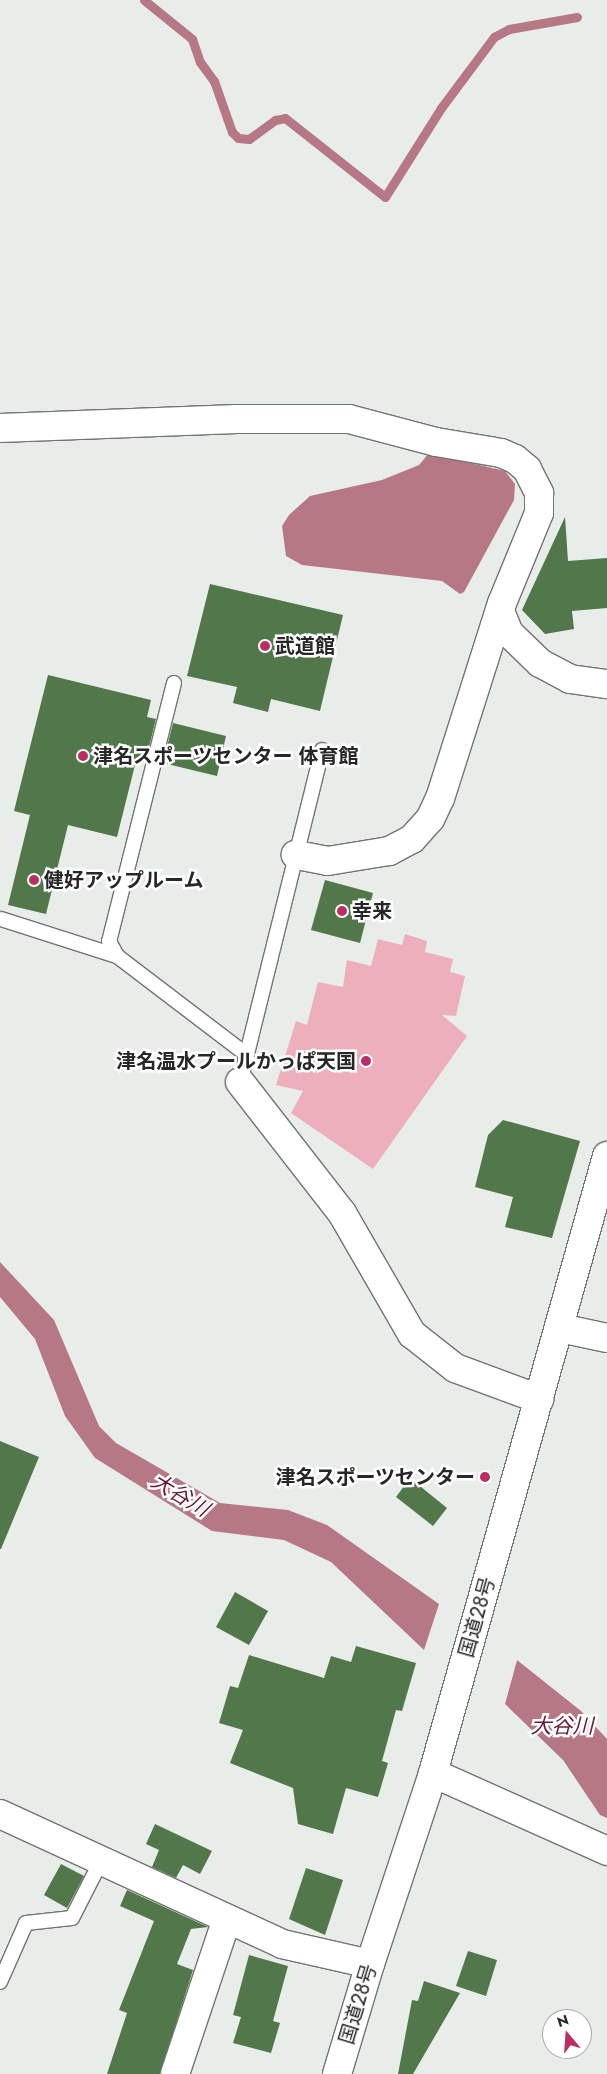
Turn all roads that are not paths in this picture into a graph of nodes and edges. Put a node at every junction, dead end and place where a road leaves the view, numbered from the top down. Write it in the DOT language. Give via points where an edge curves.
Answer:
graph roads {
  1 [pos="0,428"];
  2 [pos="500,611"];
  3 [pos="174,683"];
  4 [pos="607,684"];
  5 [pos="322,750"];
  6 [pos="296,854"];
  7 [pos="1,919"];
  8 [pos="117,956"];
  9 [pos="247,1055"];
  10 [pos="240,1082"];
  11 [pos="607,1156"];
  12 [pos="560,1328"];
  13 [pos="607,1338"];
  14 [pos="540,1399"];
  15 [pos="433,1773"];
  16 [pos="0,1814"];
  17 [pos="607,1851"];
  18 [pos="101,1861"];
  19 [pos="227,1919"];
  20 [pos="370,1964"];
  21 [pos="0,1982"];
  22 [pos="176,2074"];
  23 [pos="337,2074"];
  1 -- 2 [label="main road" via="237,419 349,419 436,442 501,453 527,470 539,493 539,513"];
  2 -- 4 [label="main road" via="509,633 540,663 570,679"];
  2 -- 6 [label="main road" via="440,798 430,819 412,839 389,851 328,861"];
  3 -- 8 [label="lane" via="109,941"];
  5 -- 6 [label="lane"];
  6 -- 9 [label="lane"];
  7 -- 8 [label="lane"];
  8 -- 9 [label="lane"];
  9 -- 10 [label="lane"];
  10 -- 14 [label="main road" via="342,1213 412,1334 455,1368"];
  11 -- 12 [label="main road, 国道28号"];
  12 -- 13 [label="main road"];
  12 -- 14 [label="main road, 国道28号"];
  14 -- 15 [label="main road, 国道28号"];
  15 -- 17 [label="main road"];
  15 -- 20 [label="main road, 国道28号"];
  16 -- 18 [label="main road"];
  18 -- 19 [label="main road"];
  18 -- 21 [label="lane" via="72,1918 26,1923"];
  19 -- 20 [label="main road" via="282,1944"];
  19 -- 22 [label="main road"];
  20 -- 23 [label="main road, 国道28号"];
}
